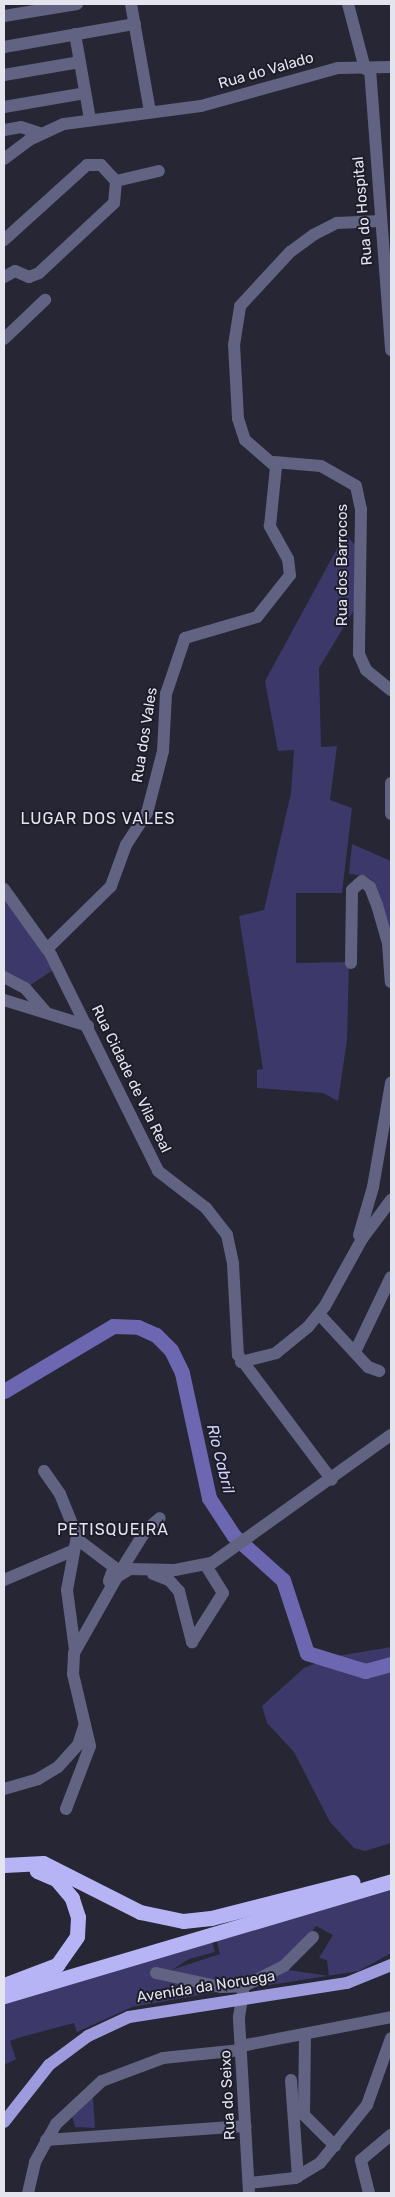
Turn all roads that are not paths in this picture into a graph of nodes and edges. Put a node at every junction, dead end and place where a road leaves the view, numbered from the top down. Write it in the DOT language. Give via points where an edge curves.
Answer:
graph roads {
  1 [pos="77,4"];
  2 [pos="131,4"];
  3 [pos="348,4"];
  4 [pos="4,16"];
  5 [pos="135,24"];
  6 [pos="75,34"];
  7 [pos="4,46"];
  8 [pos="80,62"];
  9 [pos="391,67"];
  10 [pos="367,69"];
  11 [pos="4,75"];
  12 [pos="85,93"];
  13 [pos="4,107"];
  14 [pos="150,112"];
  15 [pos="90,119"];
  16 [pos="4,130"];
  17 [pos="40,133"];
  18 [pos="4,159"];
  19 [pos="159,171"];
  20 [pos="116,181"];
  21 [pos="380,221"];
  22 [pos="4,240"];
  23 [pos="4,277"];
  24 [pos="45,300"];
  25 [pos="4,339"];
  26 [pos="391,350"];
  27 [pos="274,462"];
  28 [pos="391,690"];
  29 [pos="391,783"];
  30 [pos="391,814"];
  31 [pos="4,889"];
  32 [pos="390,943"];
  33 [pos="47,949"];
  34 [pos="351,963"];
  35 [pos="4,977"];
  36 [pos="391,982"];
  37 [pos="4,1000"];
  38 [pos="45,1011"];
  39 [pos="88,1026"];
  40 [pos="391,1083"];
  41 [pos="391,1200"];
  42 [pos="350,1258"];
  43 [pos="391,1277"];
  44 [pos="319,1314"];
  45 [pos="354,1352"];
  46 [pos="241,1362"];
  47 [pos="379,1371"];
  48 [pos="391,1435"];
  49 [pos="44,1471"];
  50 [pos="332,1480"];
  51 [pos="160,1518"];
  52 [pos="77,1538"];
  53 [pos="72,1551"];
  54 [pos="210,1564"];
  55 [pos="117,1577"];
  56 [pos="4,1580"];
  57 [pos="106,1595"];
  58 [pos="75,1650"];
  59 [pos="85,1720"];
  60 [pos="4,1789"];
  61 [pos="66,1809"];
  62 [pos="4,1865"];
  63 [pos="4,1874"];
  64 [pos="387,1880"];
  65 [pos="313,1937"];
  66 [pos="391,1965"];
  67 [pos="156,1973"];
  68 [pos="4,1985"];
  69 [pos="4,1989"];
  70 [pos="245,1991"];
  71 [pos="4,1996"];
  72 [pos="391,2017"];
  73 [pos="305,2034"];
  74 [pos="391,2038"];
  75 [pos="241,2048"];
  76 [pos="291,2080"];
  77 [pos="4,2122"];
  78 [pos="246,2126"];
  79 [pos="391,2135"];
  80 [pos="46,2140"];
  81 [pos="335,2146"];
  82 [pos="298,2177"];
  83 [pos="249,2188"];
  84 [pos="28,2193"];
  85 [pos="369,2193"];
  1 -- 4 [label="street"];
  2 -- 5 [label="street"];
  3 -- 10 [label="street, Rua do Hospital"];
  5 -- 6 [label="street"];
  5 -- 14 [label="street"];
  6 -- 7 [label="street"];
  6 -- 8 [label="street"];
  8 -- 11 [label="street"];
  8 -- 12 [label="street"];
  9 -- 10 [label="street, Rua do Valado"];
  10 -- 14 [label="street, Rua do Valado" via="338,68 212,103"];
  10 -- 21 [label="street, Rua do Hospital"];
  12 -- 13 [label="street"];
  12 -- 15 [label="street"];
  14 -- 15 [label="street, Rua do Valado"];
  15 -- 17 [label="street, Rua do Valado"];
  16 -- 17 [label="street" via="21,127"];
  17 -- 18 [label="street"];
  19 -- 20 [label="street"];
  20 -- 22 [label="street" via="101,165 87,165"];
  20 -- 23 [label="street" via="114,203 38,273 29,277 15,271"];
  21 -- 26 [label="street, Rua do Hospital"];
  21 -- 27 [label="street" via="337,223 313,235 290,252 240,306 233,363 240,430 252,448"];
  24 -- 25 [label="street"];
  27 -- 28 [label="street, Rua dos Barrocos" via="321,466 356,486 361,509 359,654 370,674"];
  27 -- 33 [label="street, Rua dos Vales" via="278,475 270,526 288,559 288,580 257,617 185,638 166,694 161,758 147,813 126,845 111,886"];
  29 -- 30 [label="street"];
  31 -- 33 [label="street, Rua Cidade de Vila Real"];
  32 -- 34 [label="street" via="371,889 356,882 352,892"];
  32 -- 36 [label="street"];
  33 -- 39 [label="street, Rua Cidade de Vila Real"];
  35 -- 38 [label="street" via="25,988"];
  37 -- 38 [label="street"];
  38 -- 39 [label="street"];
  39 -- 46 [label="street, Rua Cidade de Vila Real" via="158,1171 206,1208 227,1235 233,1264 235,1344"];
  40 -- 42 [label="street" via="372,1192"];
  41 -- 42 [label="street"];
  42 -- 44 [label="street"];
  43 -- 45 [label="street"];
  44 -- 45 [label="street"];
  44 -- 46 [label="street" via="285,1348 258,1361"];
  45 -- 47 [label="street"];
  46 -- 50 [label="street, Rua Cidade de Vila Real"];
  48 -- 50 [label="street"];
  49 -- 52 [label="street" via="60,1494"];
  50 -- 54 [label="street"];
  51 -- 55 [label="street" via="146,1530"];
  52 -- 53 [label="street"];
  52 -- 57 [label="street" via="115,1568"];
  53 -- 56 [label="street"];
  53 -- 58 [label="street" via="67,1590"];
  54 -- 55 [label="street" via="172,1570 133,1568"];
  54 -- 55 [label="street" via="223,1593 192,1642 181,1596 169,1580 136,1572"];
  55 -- 57 [label="street"];
  57 -- 58 [label="street"];
  58 -- 59 [label="street" via="73,1674"];
  59 -- 60 [label="street" via="78,1745 58,1767 38,1779"];
  59 -- 61 [label="street" via="90,1752"];
  62 -- 64 [label="highway" via="43,1864 140,1912 183,1921 211,1918"];
  63 -- 68 [label="highway" via="33,1871 56,1879 72,1898 78,1927 72,1947 57,1965"];
  64 -- 69 [label="highway"];
  64 -- 71 [label="highway"];
  65 -- 70 [label="street" via="284,1966"];
  66 -- 70 [label="main road, Avenida da Noruega" via="347,1983"];
  67 -- 70 [label="street"];
  70 -- 75 [label="street, Rua do Seixo" via="240,2010"];
  70 -- 77 [label="main road, Avenida da Noruega" via="144,2012 95,2032 42,2071"];
  72 -- 73 [label="street"];
  73 -- 75 [label="street"];
  73 -- 81 [label="street" via="305,2118"];
  74 -- 81 [label="street" via="368,2104"];
  75 -- 78 [label="street, Rua do Seixo"];
  75 -- 80 [label="street" via="162,2058 121,2071 76,2102"];
  76 -- 82 [label="street"];
  78 -- 80 [label="street"];
  78 -- 83 [label="street, Rua do Seixo"];
  79 -- 85 [label="street" via="362,2160"];
  80 -- 84 [label="street"];
  81 -- 82 [label="street" via="318,2166"];
  82 -- 83 [label="street"];
}
